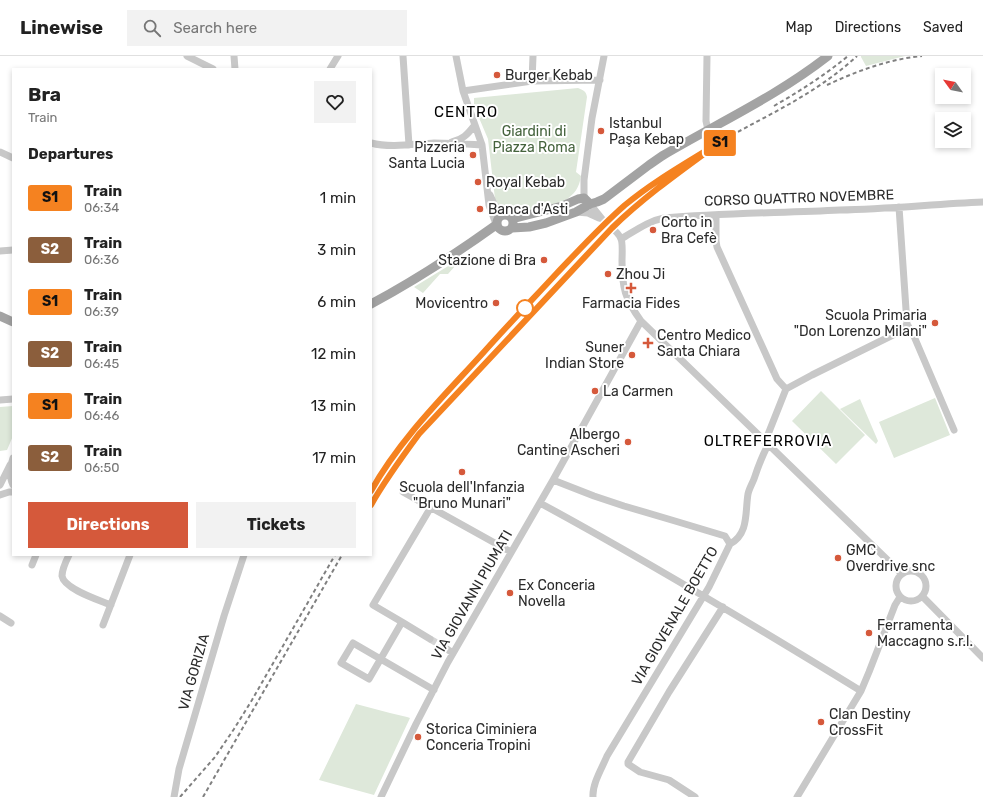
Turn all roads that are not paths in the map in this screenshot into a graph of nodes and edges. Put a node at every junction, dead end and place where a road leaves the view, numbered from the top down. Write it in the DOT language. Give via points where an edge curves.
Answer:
graph roads {
  1 [pos="187,56"];
  2 [pos="234,56"];
  3 [pos="338,56"];
  4 [pos="403,56"];
  5 [pos="456,56"];
  6 [pos="533,56"];
  7 [pos="604,56"];
  8 [pos="707,56"];
  9 [pos="828,56"];
  10 [pos="211,68"];
  11 [pos="234,68"];
  12 [pos="331,68"];
  13 [pos="600,80"];
  14 [pos="532,81"];
  15 [pos="463,91"];
  16 [pos="474,126"];
  17 [pos="708,130"];
  18 [pos="372,143"];
  19 [pos="446,144"];
  20 [pos="409,145"];
  21 [pos="482,145"];
  22 [pos="0,152"];
  23 [pos="12,158"];
  24 [pos="488,191"];
  25 [pos="587,201"];
  26 [pos="983,202"];
  27 [pos="899,207"];
  28 [pos="576,212"];
  29 [pos="716,215"];
  30 [pos="509,220"];
  31 [pos="603,220"];
  32 [pos="498,227"];
  33 [pos="621,239"];
  34 [pos="0,250"];
  35 [pos="12,250"];
  36 [pos="372,303"];
  37 [pos="0,316"];
  38 [pos="641,321"];
  39 [pos="12,322"];
  40 [pos="907,324"];
  41 [pos="786,389"];
  42 [pos="12,399"];
  43 [pos="0,400"];
  44 [pos="954,430"];
  45 [pos="767,443"];
  46 [pos="12,460"];
  47 [pos="553,480"];
  48 [pos="12,482"];
  49 [pos="0,485"];
  50 [pos="12,492"];
  51 [pos="403,492"];
  52 [pos="0,495"];
  53 [pos="540,503"];
  54 [pos="431,507"];
  55 [pos="730,544"];
  56 [pos="512,552"];
  57 [pos="36,556"];
  58 [pos="69,556"];
  59 [pos="130,556"];
  60 [pos="244,556"];
  61 [pos="32,565"];
  62 [pos="901,573"];
  63 [pos="704,596"];
  64 [pos="922,596"];
  65 [pos="900,597"];
  66 [pos="111,605"];
  67 [pos="723,607"];
  68 [pos="0,616"];
  69 [pos="402,622"];
  70 [pos="11,623"];
  71 [pos="103,624"];
  72 [pos="430,639"];
  73 [pos="442,646"];
  74 [pos="453,653"];
  75 [pos="983,658"];
  76 [pos="382,659"];
  77 [pos="434,690"];
  78 [pos="861,691"];
  79 [pos="174,797"];
  80 [pos="382,797"];
  81 [pos="593,797"];
  82 [pos="695,797"];
  83 [pos="797,797"];
  1 -- 10 [label="street"];
  2 -- 11 [label="street"];
  3 -- 12 [label="street"];
  4 -- 20 [label="street"];
  5 -- 15 [label="street"];
  6 -- 14 [label="street"];
  7 -- 13 [label="street"];
  8 -- 17 [label="street"];
  9 -- 17 [label="main road" via="785,86"];
  13 -- 14 [label="street"];
  13 -- 25 [label="street" via="584,180"];
  14 -- 15 [label="street"];
  15 -- 16 [label="street"];
  16 -- 19 [label="street" via="460,140"];
  16 -- 21 [label="street"];
  17 -- 25 [label="main road" via="656,160 604,199"];
  18 -- 20 [label="street"];
  19 -- 20 [label="street"];
  19 -- 21 [label="street"];
  21 -- 24 [label="street"];
  22 -- 23 [label="street"];
  24 -- 30 [label="street" via="494,204"];
  24 -- 32 [label="street"];
  25 -- 28 [label="main road"];
  25 -- 30 [label="main road" via="578,199 562,206"];
  25 -- 31 [label="street"];
  26 -- 27 [label="street, CORSO QUATTRO NOVEMBRE"];
  27 -- 29 [label="street, CORSO QUATTRO NOVEMBRE"];
  27 -- 40 [label="street"];
  28 -- 30 [label="main road" via="529,227"];
  28 -- 31 [label="street" via="588,213"];
  29 -- 33 [label="street, CORSO QUATTRO NOVEMBRE" via="657,219"];
  29 -- 41 [label="street" via="717,247 777,379"];
  30 -- 32 [label="main road" via="500,217"];
  30 -- 32 [label="main road" via="508,231 504,232"];
  31 -- 33 [label="street"];
  32 -- 36 [label="main road"];
  33 -- 38 [label="street" via="624,289"];
  34 -- 35 [label="street"];
  37 -- 39 [label="main road"];
  38 -- 45 [label="street"];
  38 -- 47 [label="street, VIA GIOVANNI PIUMATI"];
  40 -- 41 [label="street" via="901,331"];
  40 -- 44 [label="street"];
  41 -- 45 [label="street, VIA GIOVENALE BOETTO"];
  42 -- 43 [label="street"];
  45 -- 55 [label="street, VIA GIOVENALE BOETTO" via="748,493 746,518 741,535"];
  45 -- 62 [label="street"];
  46 -- 48 [label="street"];
  46 -- 49 [label="street"];
  47 -- 53 [label="street, VIA GIOVANNI PIUMATI"];
  47 -- 55 [label="street" via="606,500 724,536"];
  50 -- 52 [label="street"];
  51 -- 54 [label="street"];
  53 -- 56 [label="street, VIA GIOVANNI PIUMATI"];
  53 -- 63 [label="street"];
  54 -- 56 [label="street"];
  54 -- 69 [label="street" via="374,605"];
  55 -- 63 [label="street, VIA GIOVENALE BOETTO"];
  56 -- 74 [label="street, VIA GIOVANNI PIUMATI"];
  57 -- 61 [label="street"];
  58 -- 66 [label="street" via="62,571 65,582 74,589"];
  59 -- 66 [label="street"];
  60 -- 79 [label="street, VIA GORIZIA" via="179,769"];
  62 -- 64 [label="street" via="913,570 922,574 926,588"];
  62 -- 65 [label="street" via="895,584"];
  63 -- 67 [label="street"];
  63 -- 81 [label="street, VIA GIOVENALE BOETTO" via="607,756"];
  64 -- 65 [label="street" via="909,601"];
  64 -- 75 [label="street"];
  65 -- 78 [label="street"];
  66 -- 71 [label="street"];
  67 -- 78 [label="street"];
  67 -- 82 [label="street" via="628,762 640,772 669,780"];
  68 -- 70 [label="street"];
  69 -- 72 [label="street"];
  69 -- 76 [label="street"];
  73 -- 74 [label="street"];
  74 -- 77 [label="street, VIA GIOVANNI PIUMATI"];
  76 -- 76 [label="street" via="353,643 341,662 369,679"];
  76 -- 77 [label="street"];
  77 -- 80 [label="street, VIA GIOVANNI PIUMATI"];
  78 -- 83 [label="street"];
}
